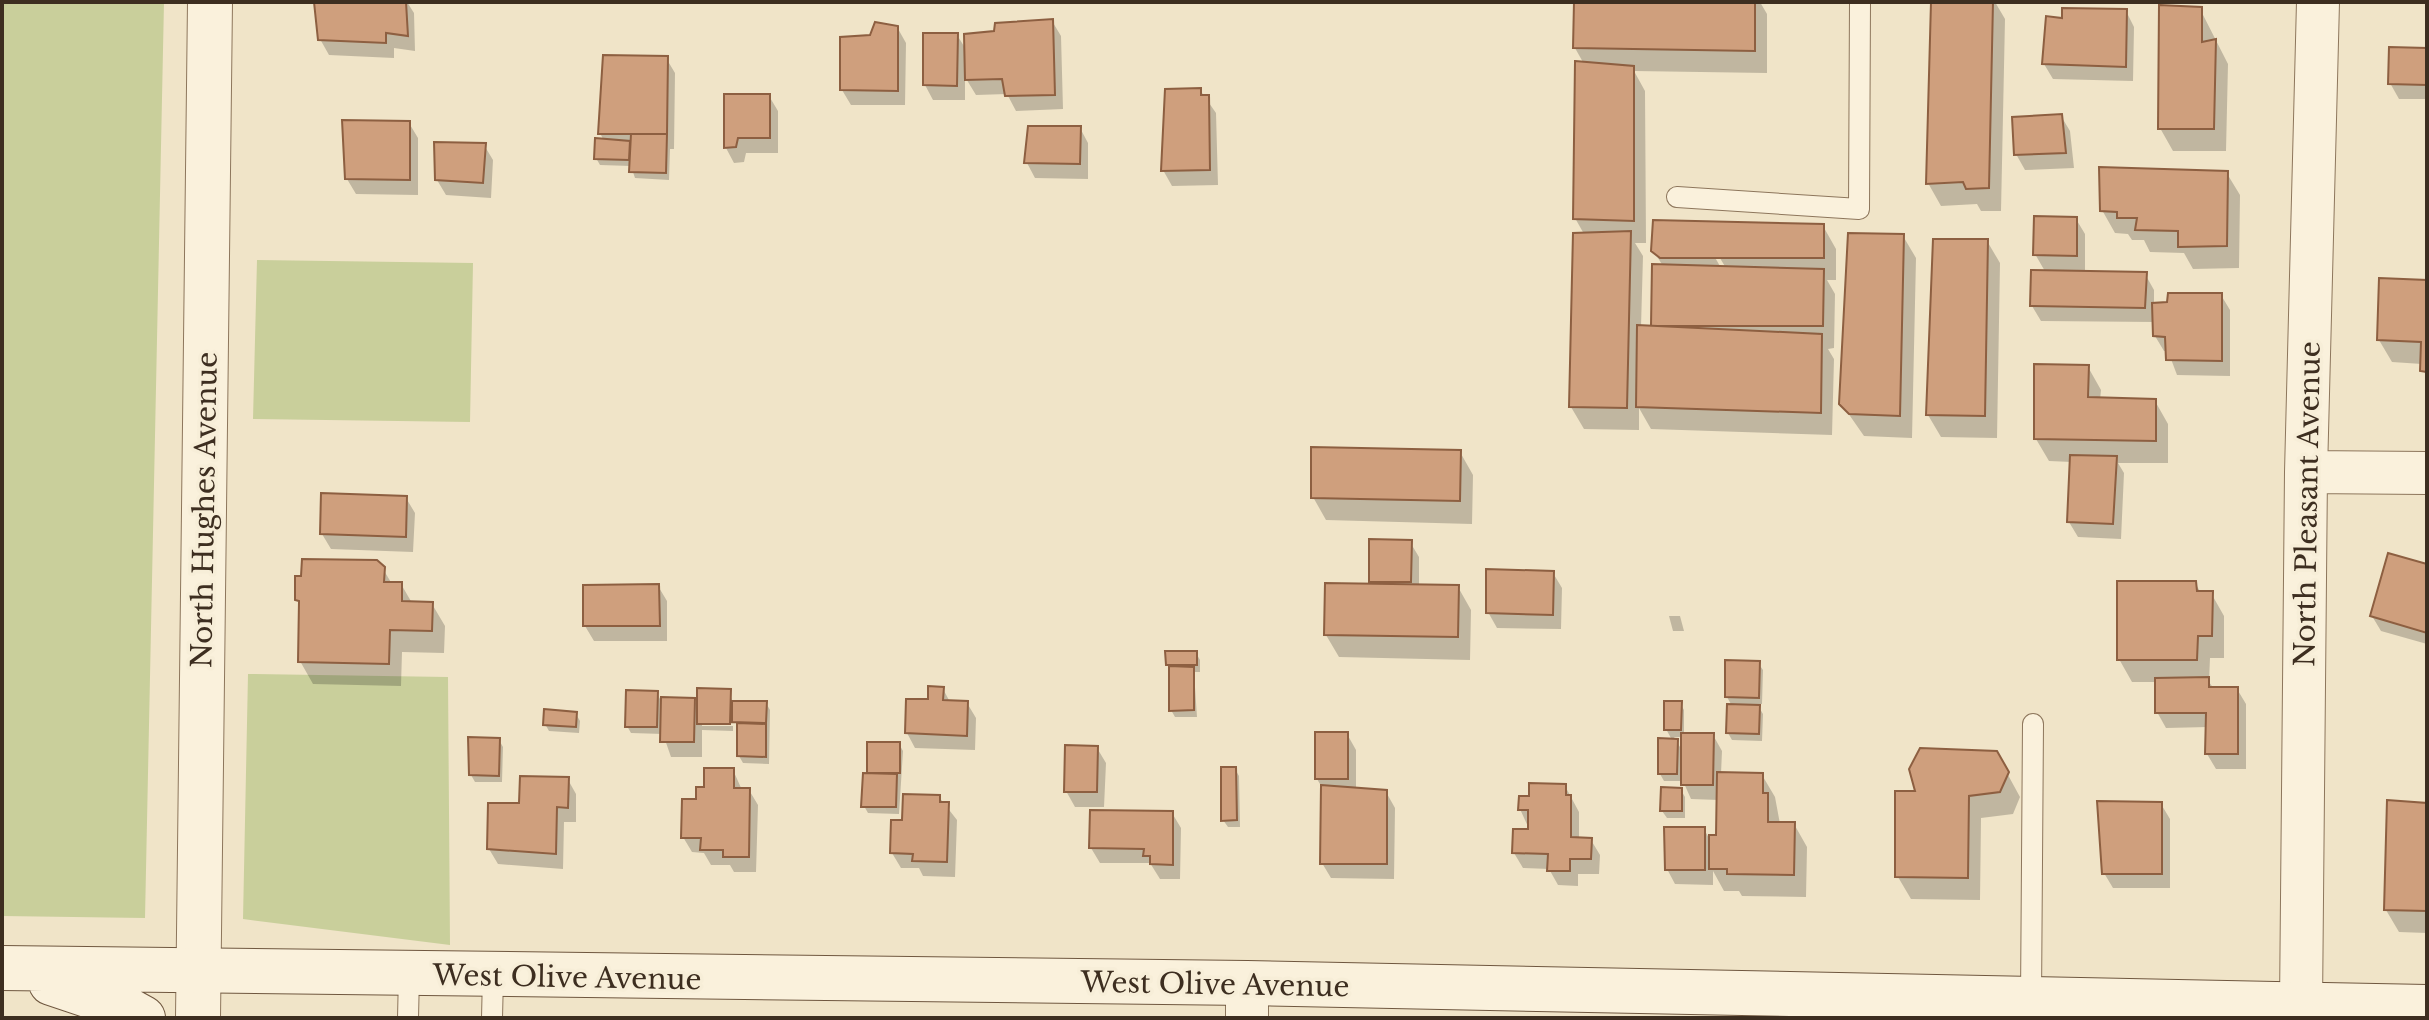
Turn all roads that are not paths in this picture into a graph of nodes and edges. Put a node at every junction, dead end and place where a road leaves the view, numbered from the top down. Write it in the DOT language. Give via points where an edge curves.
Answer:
graph roads {
  1 [pos="210,2"];
  2 [pos="1860,2"];
  3 [pos="2318,2"];
  4 [pos="1677,197"];
  5 [pos="2306,472"];
  6 [pos="2427,473"];
  7 [pos="2033,724"];
  8 [pos="4,968"];
  9 [pos="199,972"];
  10 [pos="409,975"];
  11 [pos="492,997"];
  12 [pos="2031,1000"];
  13 [pos="1247,1001"];
  14 [pos="2301,1005"];
  15 [pos="2427,1007"];
  16 [pos="143,1018"];
  17 [pos="198,1018"];
  18 [pos="408,1018"];
  1 -- 9 [label="main road, North Hughes Avenue"];
  2 -- 4 [label="lane" via="1859,209"];
  3 -- 5 [label="street, North Pleasant Avenue"];
  5 -- 6 [label="street"];
  5 -- 14 [label="street, North Pleasant Avenue"];
  7 -- 12 [label="lane"];
  8 -- 9 [label="main road, West Olive Avenue"];
  8 -- 16 [label="main road"];
  9 -- 10 [label="main road, West Olive Avenue"];
  9 -- 17 [label="main road, North Hughes Avenue"];
  10 -- 11 [label="main road, West Olive Avenue"];
  10 -- 18 [label="lane"];
  11 -- 13 [label="main road, West Olive Avenue"];
  12 -- 13 [label="main road, West Olive Avenue"];
  12 -- 14 [label="main road, West Olive Avenue"];
  14 -- 15 [label="main road, West Olive Avenue"];
}
